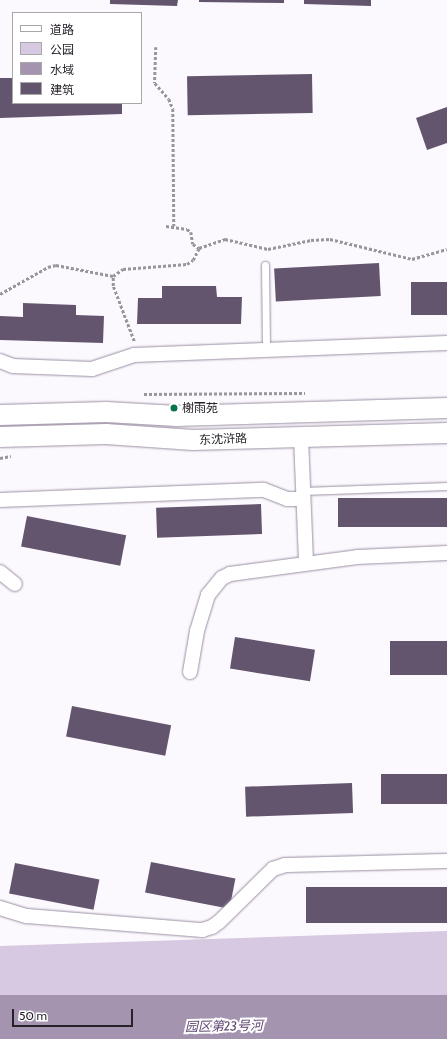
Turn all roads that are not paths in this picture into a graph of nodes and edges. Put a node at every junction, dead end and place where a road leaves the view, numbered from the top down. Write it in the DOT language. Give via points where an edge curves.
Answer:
graph roads {
  1 [pos="265,265"];
  2 [pos="447,343"];
  3 [pos="266,351"];
  4 [pos="0,361"];
  5 [pos="447,408"];
  6 [pos="0,415"];
  7 [pos="447,433"];
  8 [pos="301,437"];
  9 [pos="0,438"];
  10 [pos="447,486"];
  11 [pos="303,495"];
  12 [pos="0,500"];
  13 [pos="447,553"];
  14 [pos="306,562"];
  15 [pos="0,572"];
  16 [pos="15,584"];
  17 [pos="190,672"];
  18 [pos="447,860"];
  19 [pos="0,908"];
  1 -- 3 [label="lane"];
  2 -- 3 [label="street"];
  3 -- 4 [label="street" via="134,355 92,368 13,366"];
  5 -- 6 [label="main road, 东沈浒路" via="177,416 106,412"];
  7 -- 8 [label="main road, 东沈浒路"];
  8 -- 9 [label="main road, 东沈浒路" via="192,440 106,434"];
  8 -- 11 [label="street"];
  10 -- 11 [label="lane"];
  11 -- 12 [label="street" via="287,499 264,490"];
  11 -- 14 [label="street"];
  13 -- 14 [label="street" via="357,556 336,561"];
  14 -- 17 [label="street" via="230,574 222,578 208,595 202,612"];
  15 -- 16 [label="street"];
  18 -- 19 [label="street" via="285,866 273,869 219,922 212,928 202,930 27,916"];
}
